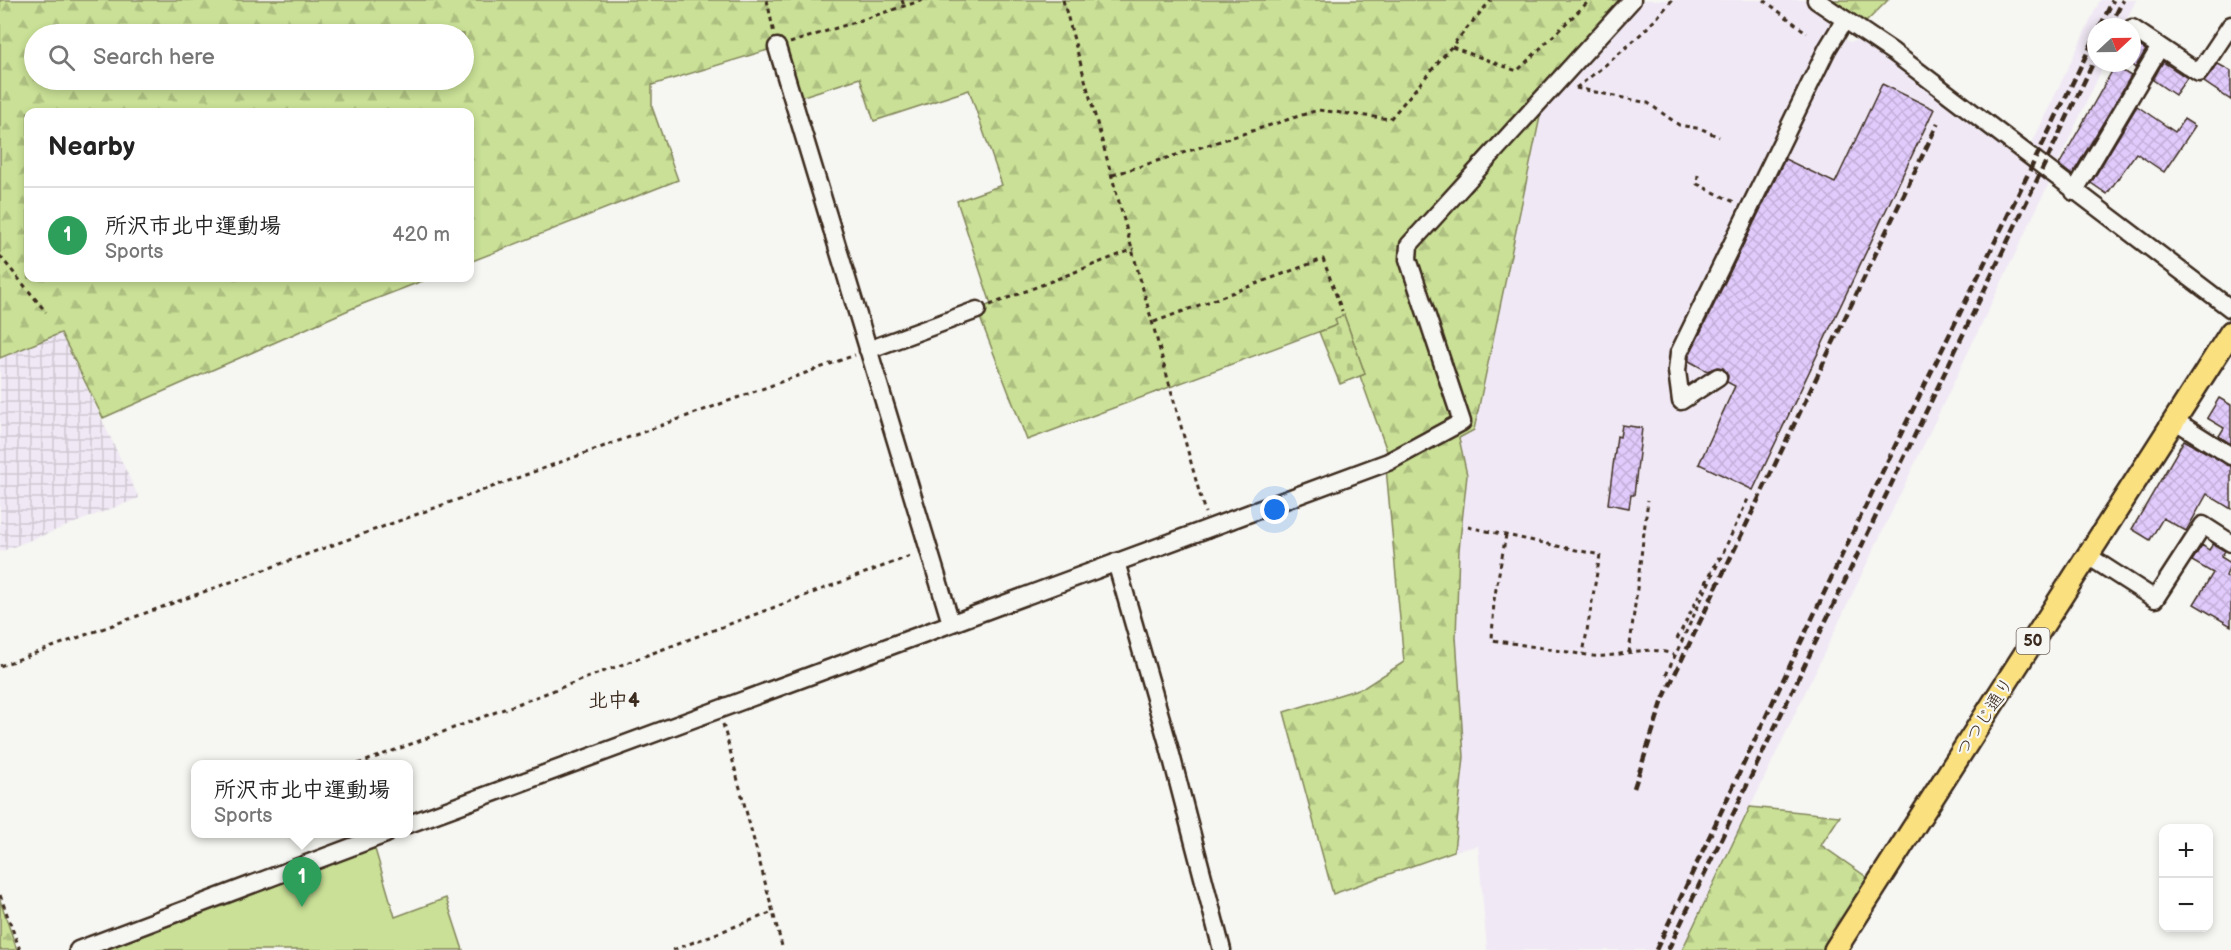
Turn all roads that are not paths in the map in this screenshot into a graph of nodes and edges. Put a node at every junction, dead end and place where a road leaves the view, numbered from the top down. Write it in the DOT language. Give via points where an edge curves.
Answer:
graph roads {
  1 [pos="1632,0"];
  2 [pos="1816,0"];
  3 [pos="1844,21"];
  4 [pos="2231,25"];
  5 [pos="2141,34"];
  6 [pos="777,47"];
  7 [pos="2160,47"];
  8 [pos="2074,192"];
  9 [pos="2231,309"];
  10 [pos="977,310"];
  11 [pos="2231,332"];
  12 [pos="868,350"];
  13 [pos="2225,354"];
  14 [pos="1718,377"];
  15 [pos="2174,420"];
  16 [pos="2231,456"];
  17 [pos="2231,543"];
  18 [pos="2088,556"];
  19 [pos="1116,562"];
  20 [pos="951,623"];
  21 [pos="413,822"];
  22 [pos="376,838"];
  23 [pos="78,950"];
  24 [pos="1221,950"];
  25 [pos="1834,950"];
  1 -- 19 [label="street" via="1409,245 1408,259 1462,422 1388,462"];
  2 -- 3 [label="street"];
  3 -- 8 [label="street" via="1893,52"];
  3 -- 14 [label="street" via="1679,353 1681,401"];
  4 -- 7 [label="street" via="2199,73"];
  5 -- 7 [label="street"];
  6 -- 12 [label="street"];
  7 -- 8 [label="street"];
  8 -- 9 [label="street"];
  10 -- 12 [label="street"];
  11 -- 13 [label="main road, つつじ通り / 50"];
  12 -- 20 [label="street"];
  13 -- 15 [label="main road, つつじ通り / 50"];
  15 -- 16 [label="street"];
  15 -- 18 [label="main road, つつじ通り / 50"];
  17 -- 18 [label="street" via="2203,525 2155,599"];
  18 -- 25 [label="main road, つつじ通り / 50"];
  19 -- 20 [label="street"];
  19 -- 24 [label="street"];
  20 -- 21 [label="street"];
  22 -- 23 [label="street"];
}
